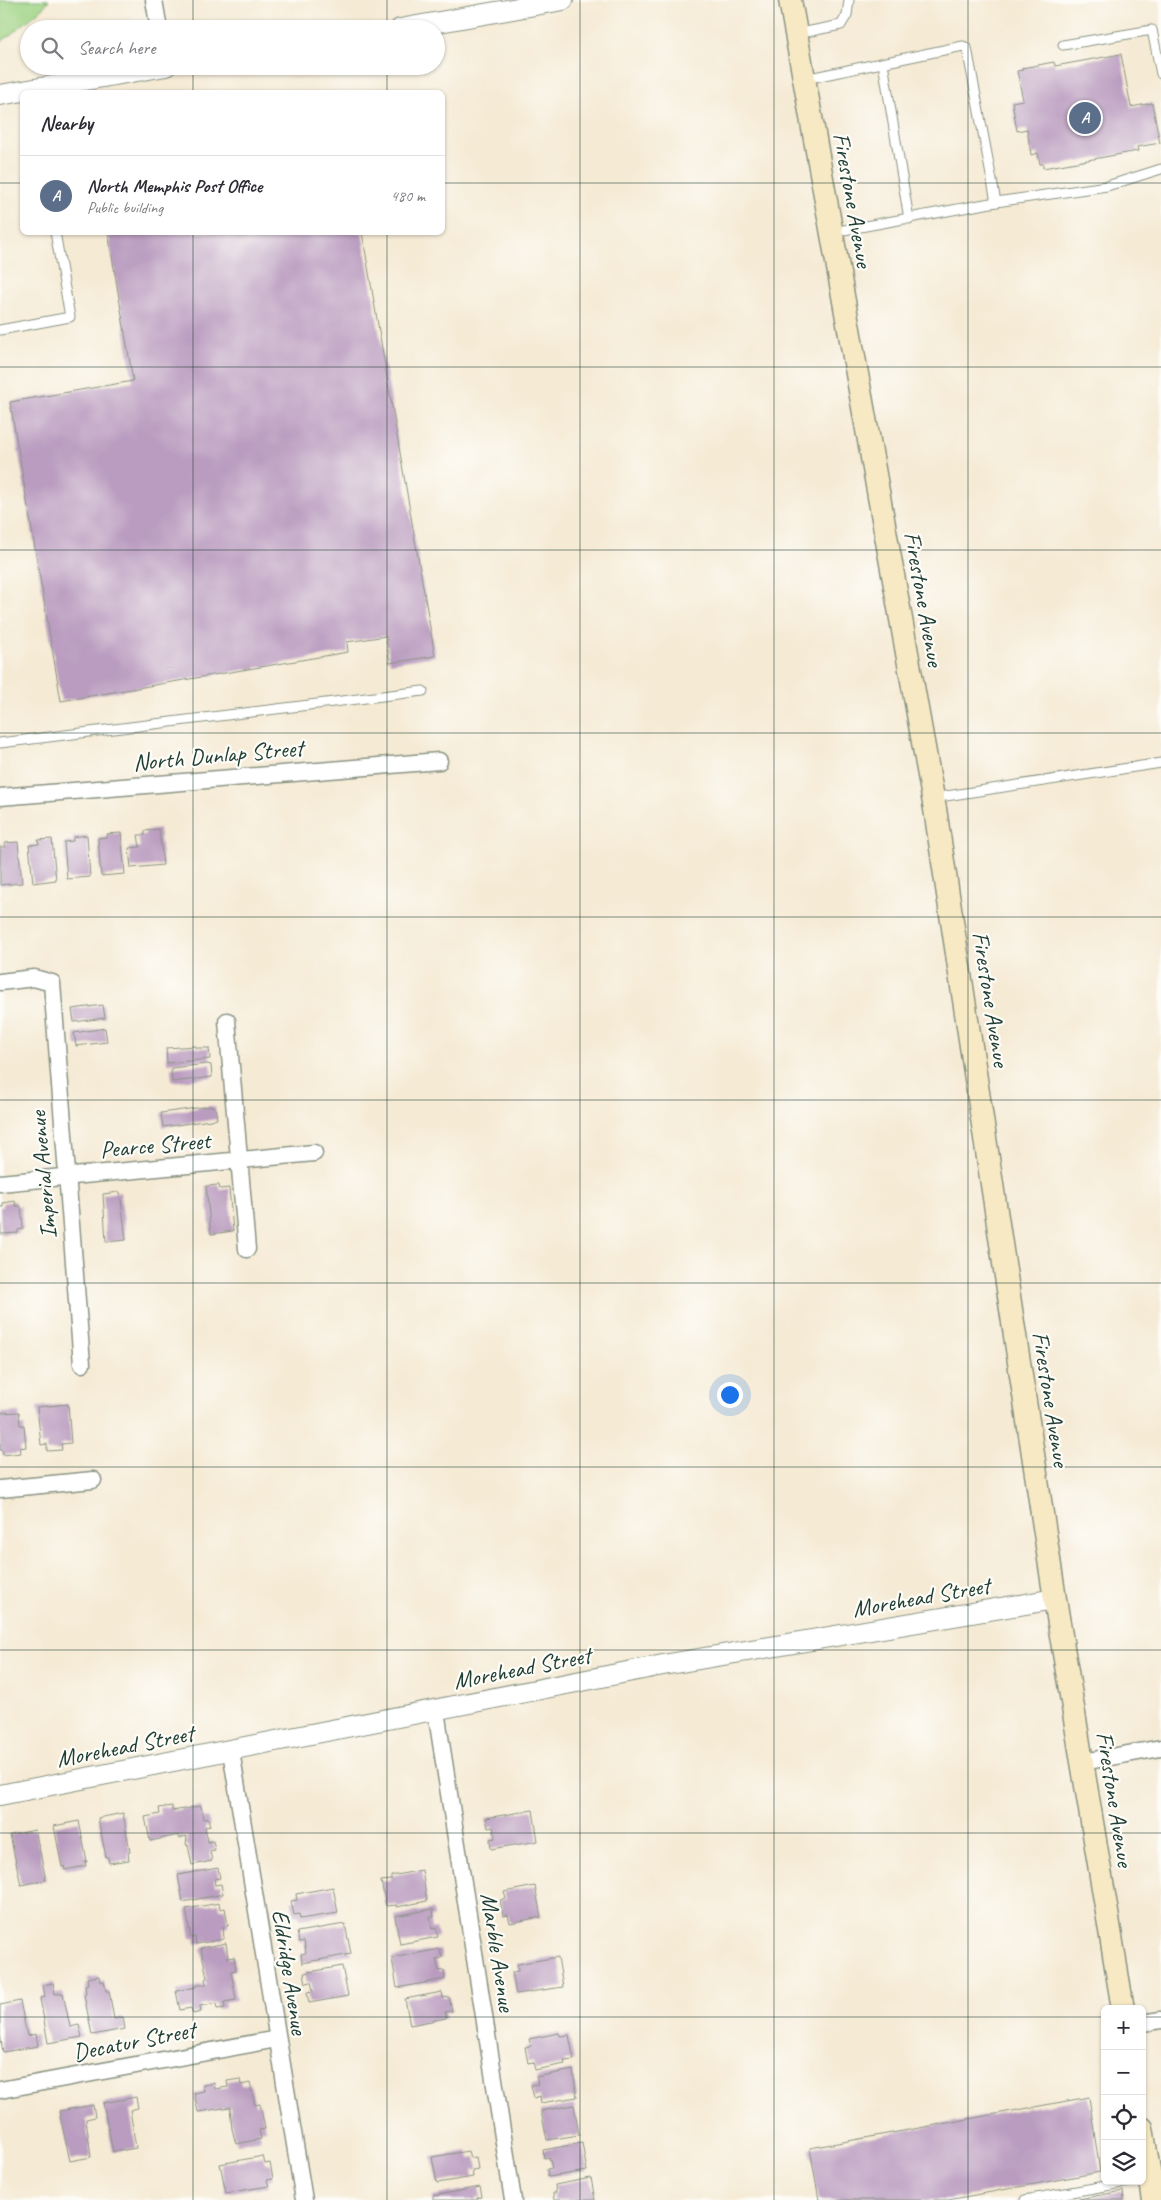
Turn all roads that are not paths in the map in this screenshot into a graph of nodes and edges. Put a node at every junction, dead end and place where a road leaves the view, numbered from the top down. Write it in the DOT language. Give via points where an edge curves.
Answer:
graph roads {
  1 [pos="154,0"];
  2 [pos="563,0"];
  3 [pos="790,0"];
  4 [pos="849,0"];
  5 [pos="157,20"];
  6 [pos="445,21"];
  7 [pos="1156,30"];
  8 [pos="796,34"];
  9 [pos="1063,45"];
  10 [pos="883,63"];
  11 [pos="1161,74"];
  12 [pos="117,75"];
  13 [pos="804,79"];
  14 [pos="35,90"];
  15 [pos="20,92"];
  16 [pos="0,95"];
  17 [pos="1161,169"];
  18 [pos="996,202"];
  19 [pos="909,219"];
  20 [pos="833,232"];
  21 [pos="56,235"];
  22 [pos="0,330"];
  23 [pos="423,691"];
  24 [pos="0,743"];
  25 [pos="439,761"];
  26 [pos="1161,763"];
  27 [pos="0,797"];
  28 [pos="933,798"];
  29 [pos="0,982"];
  30 [pos="227,1021"];
  31 [pos="314,1153"];
  32 [pos="240,1161"];
  33 [pos="67,1176"];
  34 [pos="0,1183"];
  35 [pos="247,1249"];
  36 [pos="82,1364"];
  37 [pos="94,1480"];
  38 [pos="0,1488"];
  39 [pos="1055,1599"];
  40 [pos="436,1711"];
  41 [pos="1161,1748"];
  42 [pos="231,1751"];
  43 [pos="1083,1762"];
  44 [pos="0,1795"];
  45 [pos="1121,2005"];
  46 [pos="1161,2020"];
  47 [pos="1146,2022"];
  48 [pos="277,2039"];
  49 [pos="0,2090"];
  50 [pos="1145,2185"];
  51 [pos="304,2200"];
  52 [pos="512,2200"];
  53 [pos="1026,2200"];
  1 -- 5 [label="street"];
  2 -- 6 [label="street"];
  3 -- 8 [label="main road, Firestone Avenue"];
  4 -- 8 [label="lane" via="847,15 841,25"];
  7 -- 9 [label="lane"];
  7 -- 11 [label="lane"];
  8 -- 13 [label="main road, Firestone Avenue"];
  10 -- 13 [label="lane"];
  10 -- 18 [label="lane" via="963,46 967,48"];
  10 -- 19 [label="lane"];
  12 -- 14 [label="street"];
  13 -- 20 [label="main road, Firestone Avenue"];
  15 -- 16 [label="street"];
  17 -- 18 [label="lane" via="1107,186"];
  18 -- 19 [label="lane"];
  19 -- 20 [label="lane"];
  20 -- 28 [label="main road, Firestone Avenue"];
  21 -- 22 [label="lane" via="70,317"];
  23 -- 24 [label="lane"];
  25 -- 27 [label="street, North Dunlap Street"];
  26 -- 28 [label="lane"];
  28 -- 39 [label="main road, Firestone Avenue"];
  29 -- 33 [label="street, Imperial Avenue" via="34,978 52,983"];
  30 -- 32 [label="street"];
  31 -- 32 [label="street, Pearce Street"];
  32 -- 33 [label="street, Pearce Street"];
  32 -- 35 [label="street"];
  33 -- 34 [label="street, Pearce Street"];
  33 -- 36 [label="street, Imperial Avenue"];
  37 -- 38 [label="street"];
  39 -- 40 [label="street, Morehead Street" via="664,1665"];
  39 -- 43 [label="main road, Firestone Avenue"];
  40 -- 42 [label="street, Morehead Street"];
  40 -- 52 [label="street, Marble Avenue"];
  41 -- 43 [label="street"];
  42 -- 44 [label="street, Morehead Street"];
  42 -- 48 [label="street, Eldridge Avenue"];
  43 -- 45 [label="main road, Firestone Avenue"];
  46 -- 47 [label="street"];
  48 -- 49 [label="street, Decatur Street"];
  48 -- 51 [label="street, Eldridge Avenue"];
  50 -- 53 [label="lane"];
}
